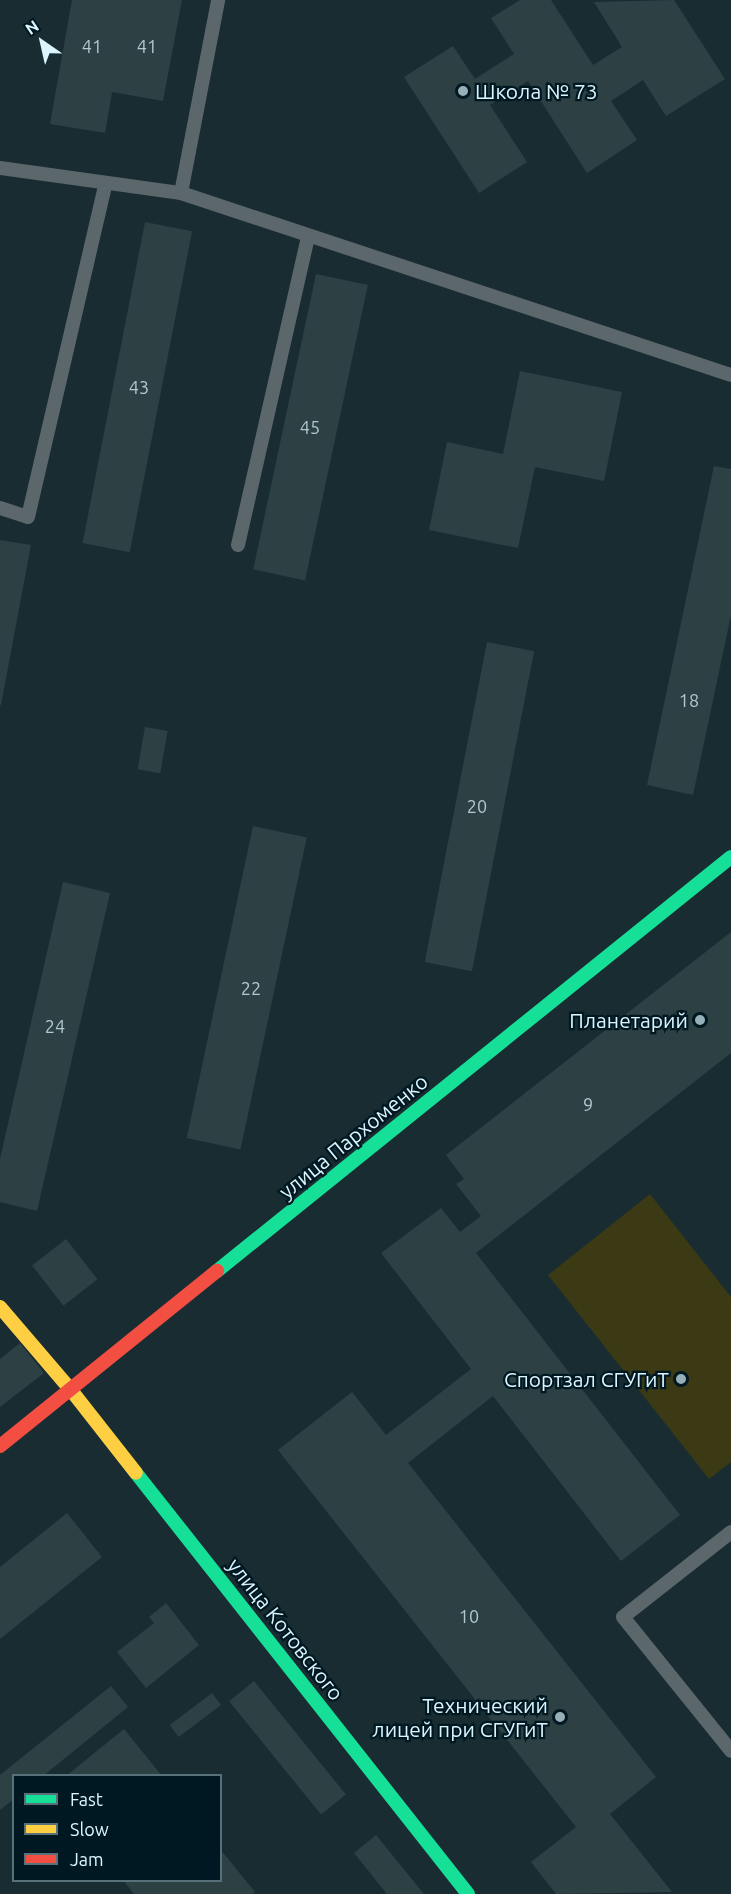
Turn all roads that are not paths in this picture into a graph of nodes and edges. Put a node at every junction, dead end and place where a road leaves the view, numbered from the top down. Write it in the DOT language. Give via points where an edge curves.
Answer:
graph roads {
  1 [pos="218,0"];
  2 [pos="0,168"];
  3 [pos="106,183"];
  4 [pos="181,194"];
  5 [pos="308,238"];
  6 [pos="731,375"];
  7 [pos="0,508"];
  8 [pos="238,545"];
  9 [pos="731,857"];
  10 [pos="0,1307"];
  11 [pos="71,1390"];
  12 [pos="0,1446"];
  13 [pos="731,1532"];
  14 [pos="731,1751"];
  15 [pos="468,1894"];
  1 -- 4 [label="lane"];
  2 -- 3 [label="lane"];
  3 -- 4 [label="lane"];
  3 -- 7 [label="lane" via="28,517"];
  4 -- 5 [label="lane"];
  5 -- 6 [label="lane"];
  5 -- 8 [label="lane"];
  9 -- 11 [label="street, улица Пархоменко"];
  10 -- 11 [label="street, улица Котовского"];
  11 -- 12 [label="street, улица Пархоменко"];
  11 -- 15 [label="street, улица Котовского"];
  13 -- 14 [label="lane" via="623,1617"];
}
